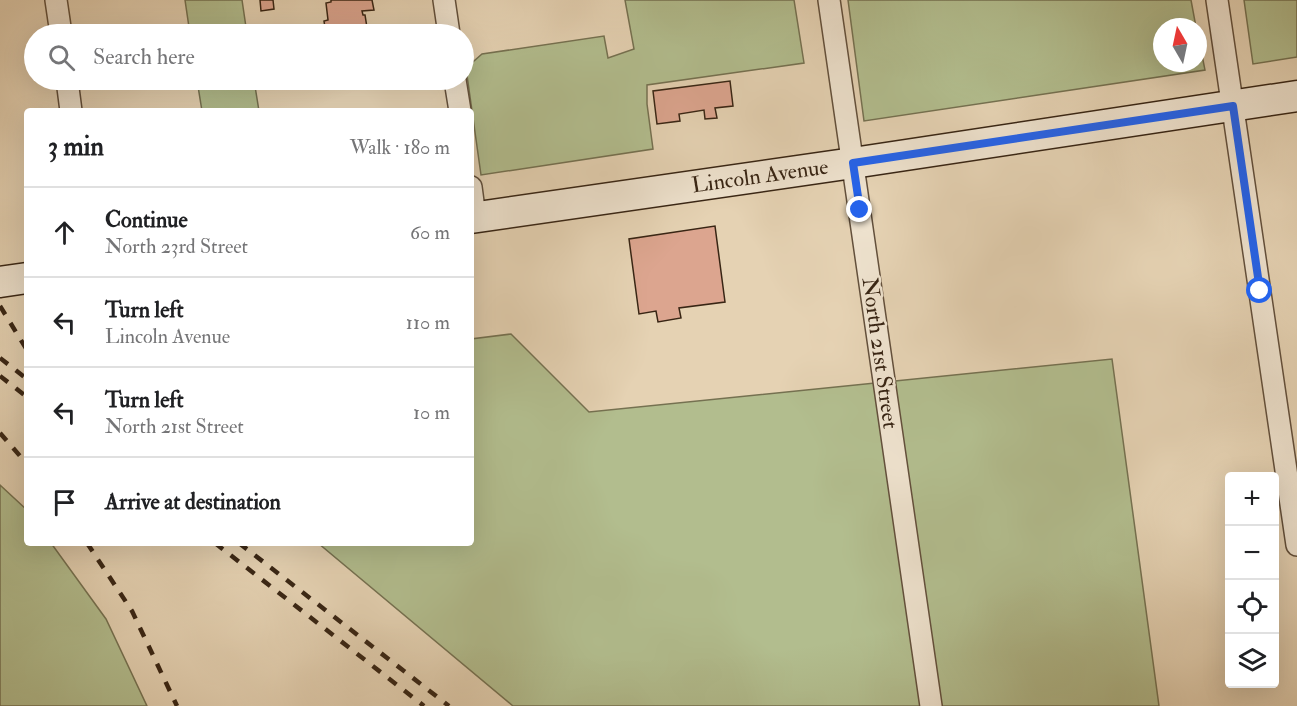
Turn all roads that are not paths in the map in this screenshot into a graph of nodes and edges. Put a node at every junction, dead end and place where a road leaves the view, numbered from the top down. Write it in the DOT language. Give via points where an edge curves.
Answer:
graph roads {
  1 [pos="56,0"];
  2 [pos="444,0"];
  3 [pos="829,0"];
  4 [pos="1217,0"];
  5 [pos="60,24"];
  6 [pos="448,24"];
  7 [pos="68,90"];
  8 [pos="457,90"];
  9 [pos="1297,96"];
  10 [pos="1233,106"];
  11 [pos="71,108"];
  12 [pos="460,108"];
  13 [pos="853,163"];
  14 [pos="474,217"];
  15 [pos="24,278"];
  16 [pos="0,282"];
  17 [pos="1297,545"];
  18 [pos="931,706"];
  1 -- 5 [label="street"];
  2 -- 6 [label="street"];
  3 -- 13 [label="street, North 21st Street"];
  4 -- 10 [label="street"];
  7 -- 11 [label="street"];
  8 -- 12 [label="street"];
  9 -- 10 [label="street, Lincoln Avenue"];
  10 -- 13 [label="street, Lincoln Avenue"];
  10 -- 17 [label="street"];
  13 -- 14 [label="street, Lincoln Avenue"];
  13 -- 18 [label="street, North 21st Street"];
  15 -- 16 [label="street"];
}
